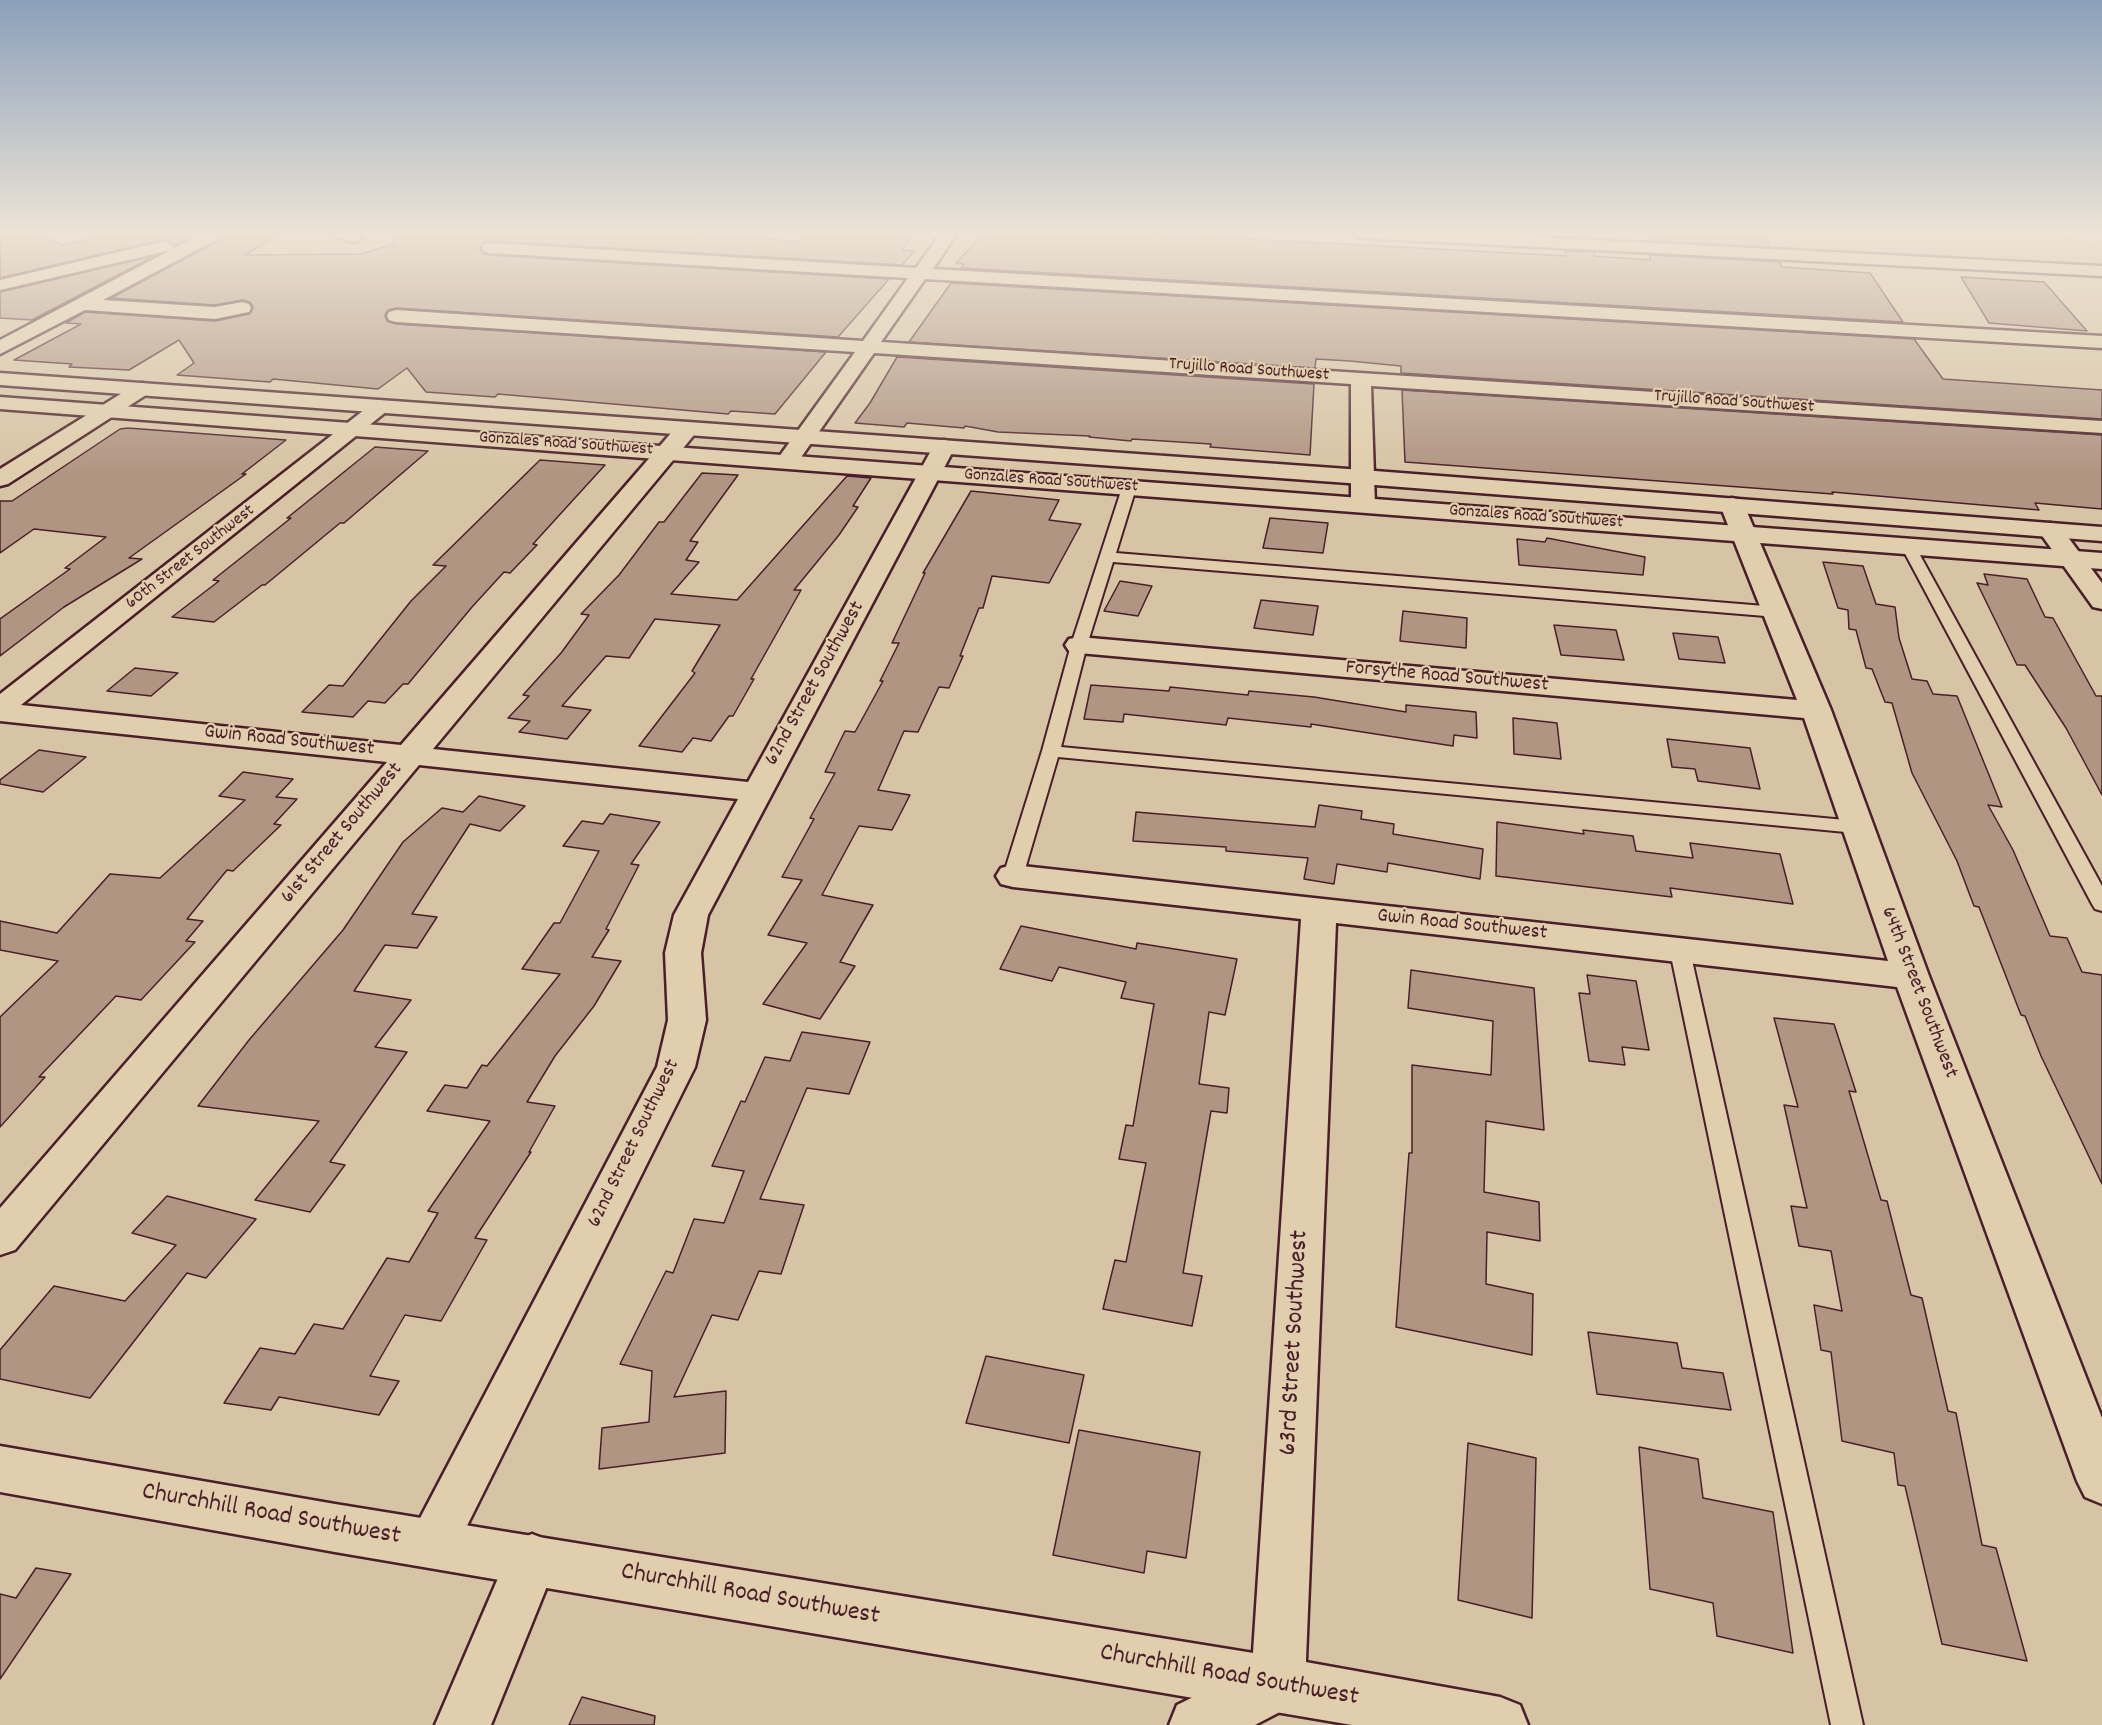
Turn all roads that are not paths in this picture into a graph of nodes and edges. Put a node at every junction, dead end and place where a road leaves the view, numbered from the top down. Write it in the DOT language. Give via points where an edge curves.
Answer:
graph roads {
  1 [pos="63,314"];
  2 [pos="890,314"];
  3 [pos="1621,314"];
  4 [pos="396,316"];
  5 [pos="2102,342"];
  6 [pos="867,345"];
  7 [pos="0,348"];
  8 [pos="0,379"];
  9 [pos="1361,379"];
  10 [pos="142,389"];
  11 [pos="0,403"];
  12 [pos="380,407"];
  13 [pos="108,411"];
  14 [pos="2102,427"];
  15 [pos="353,429"];
  16 [pos="804,438"];
  17 [pos="676,441"];
  18 [pos="937,460"];
  19 [pos="787,461"];
  20 [pos="1362,477"];
  21 [pos="0,479"];
  22 [pos="1129,488"];
  23 [pos="1363,505"];
  24 [pos="1738,519"];
  25 [pos="2050,530"];
  26 [pos="2102,534"];
  27 [pos="1908,546"];
  28 [pos="1109,557"];
  29 [pos="2071,558"];
  30 [pos="2102,561"];
  31 [pos="2102,601"];
  32 [pos="1777,612"];
  33 [pos="1079,645"];
  34 [pos="0,710"];
  35 [pos="1816,710"];
  36 [pos="1051,751"];
  37 [pos="410,754"];
  38 [pos="758,792"];
  39 [pos="1856,827"];
  40 [pos="1013,876"];
  41 [pos="2102,904"];
  42 [pos="1319,910"];
  43 [pos="1680,951"];
  44 [pos="1911,976"];
  45 [pos="0,1238"];
  46 [pos="0,1469"];
  47 [pos="2102,1481"];
  48 [pos="432,1543"];
  49 [pos="532,1559"];
  50 [pos="1278,1684"];
  51 [pos="463,1725"];
  52 [pos="1197,1725"];
  53 [pos="1500,1725"];
  54 [pos="1846,1725"];
  1 -- 7 [label="street"];
  2 -- 6 [label="street"];
  3 -- 5 [label="street"];
  4 -- 6 [label="street, Trujillo Road Southwest"];
  6 -- 9 [label="street, Trujillo Road Southwest"];
  6 -- 16 [label="street"];
  8 -- 10 [label="street, Gonzales Road Southwest"];
  9 -- 14 [label="street, Trujillo Road Southwest"];
  9 -- 20 [label="street"];
  10 -- 12 [label="street, Gonzales Road Southwest"];
  10 -- 13 [label="street"];
  11 -- 13 [label="street, Gonzales Road Southwest"];
  12 -- 15 [label="street, 60th Street Southwest"];
  12 -- 17 [label="street, Gonzales Road Southwest"];
  13 -- 15 [label="street, Gonzales Road Southwest"];
  13 -- 21 [label="street"];
  15 -- 17 [label="street, Gonzales Road Southwest"];
  15 -- 34 [label="street, 60th Street Southwest"];
  16 -- 17 [label="street, Gonzales Road Southwest"];
  16 -- 18 [label="street, Gonzales Road Southwest"];
  16 -- 19 [label="street"];
  17 -- 19 [label="street, Gonzales Road Southwest"];
  17 -- 37 [label="street, 61st Street Southwest"];
  18 -- 19 [label="street, Gonzales Road Southwest"];
  18 -- 20 [label="street, Gonzales Road Southwest"];
  18 -- 22 [label="street, Gonzales Road Southwest"];
  18 -- 38 [label="street, 62nd Street Southwest"];
  20 -- 23 [label="street"];
  20 -- 24 [label="street, Gonzales Road Southwest"];
  22 -- 23 [label="street, Gonzales Road Southwest"];
  22 -- 28 [label="lane"];
  23 -- 24 [label="street, Gonzales Road Southwest"];
  24 -- 25 [label="street, Gonzales Road Southwest"];
  24 -- 27 [label="street, Gonzales Road Southwest"];
  24 -- 32 [label="street, 64th Street Southwest"];
  25 -- 26 [label="street, Gonzales Road Southwest"];
  25 -- 29 [label="street"];
  27 -- 29 [label="street, Gonzales Road Southwest"];
  27 -- 41 [label="lane"];
  28 -- 32 [label="lane"];
  28 -- 33 [label="lane"];
  29 -- 30 [label="street, Gonzales Road Southwest"];
  29 -- 31 [label="street"];
  32 -- 35 [label="street, 64th Street Southwest"];
  33 -- 35 [label="street, Forsythe Road Southwest"];
  33 -- 36 [label="lane"];
  34 -- 37 [label="street, Gwin Road Southwest"];
  35 -- 39 [label="street, 64th Street Southwest"];
  36 -- 39 [label="lane"];
  36 -- 40 [label="lane"];
  37 -- 38 [label="street, Gwin Road Southwest"];
  37 -- 45 [label="street, 61st Street Southwest"];
  38 -- 48 [label="street, 62nd Street Southwest" via="691,915 684,953 687,1020 676,1067"];
  39 -- 44 [label="street, 64th Street Southwest"];
  40 -- 42 [label="street, Gwin Road Southwest"];
  42 -- 43 [label="street, Gwin Road Southwest"];
  42 -- 50 [label="street, 63rd Street Southwest"];
  43 -- 44 [label="street, Gwin Road Southwest"];
  43 -- 54 [label="lane"];
  44 -- 47 [label="street, 64th Street Southwest"];
  46 -- 48 [label="street, Churchhill Road Southwest"];
  48 -- 49 [label="street, Churchhill Road Southwest"];
  49 -- 50 [label="street, Churchhill Road Southwest"];
  49 -- 51 [label="street"];
  50 -- 52 [label="street"];
  50 -- 53 [label="street, Churchhill Road Southwest"];
}
